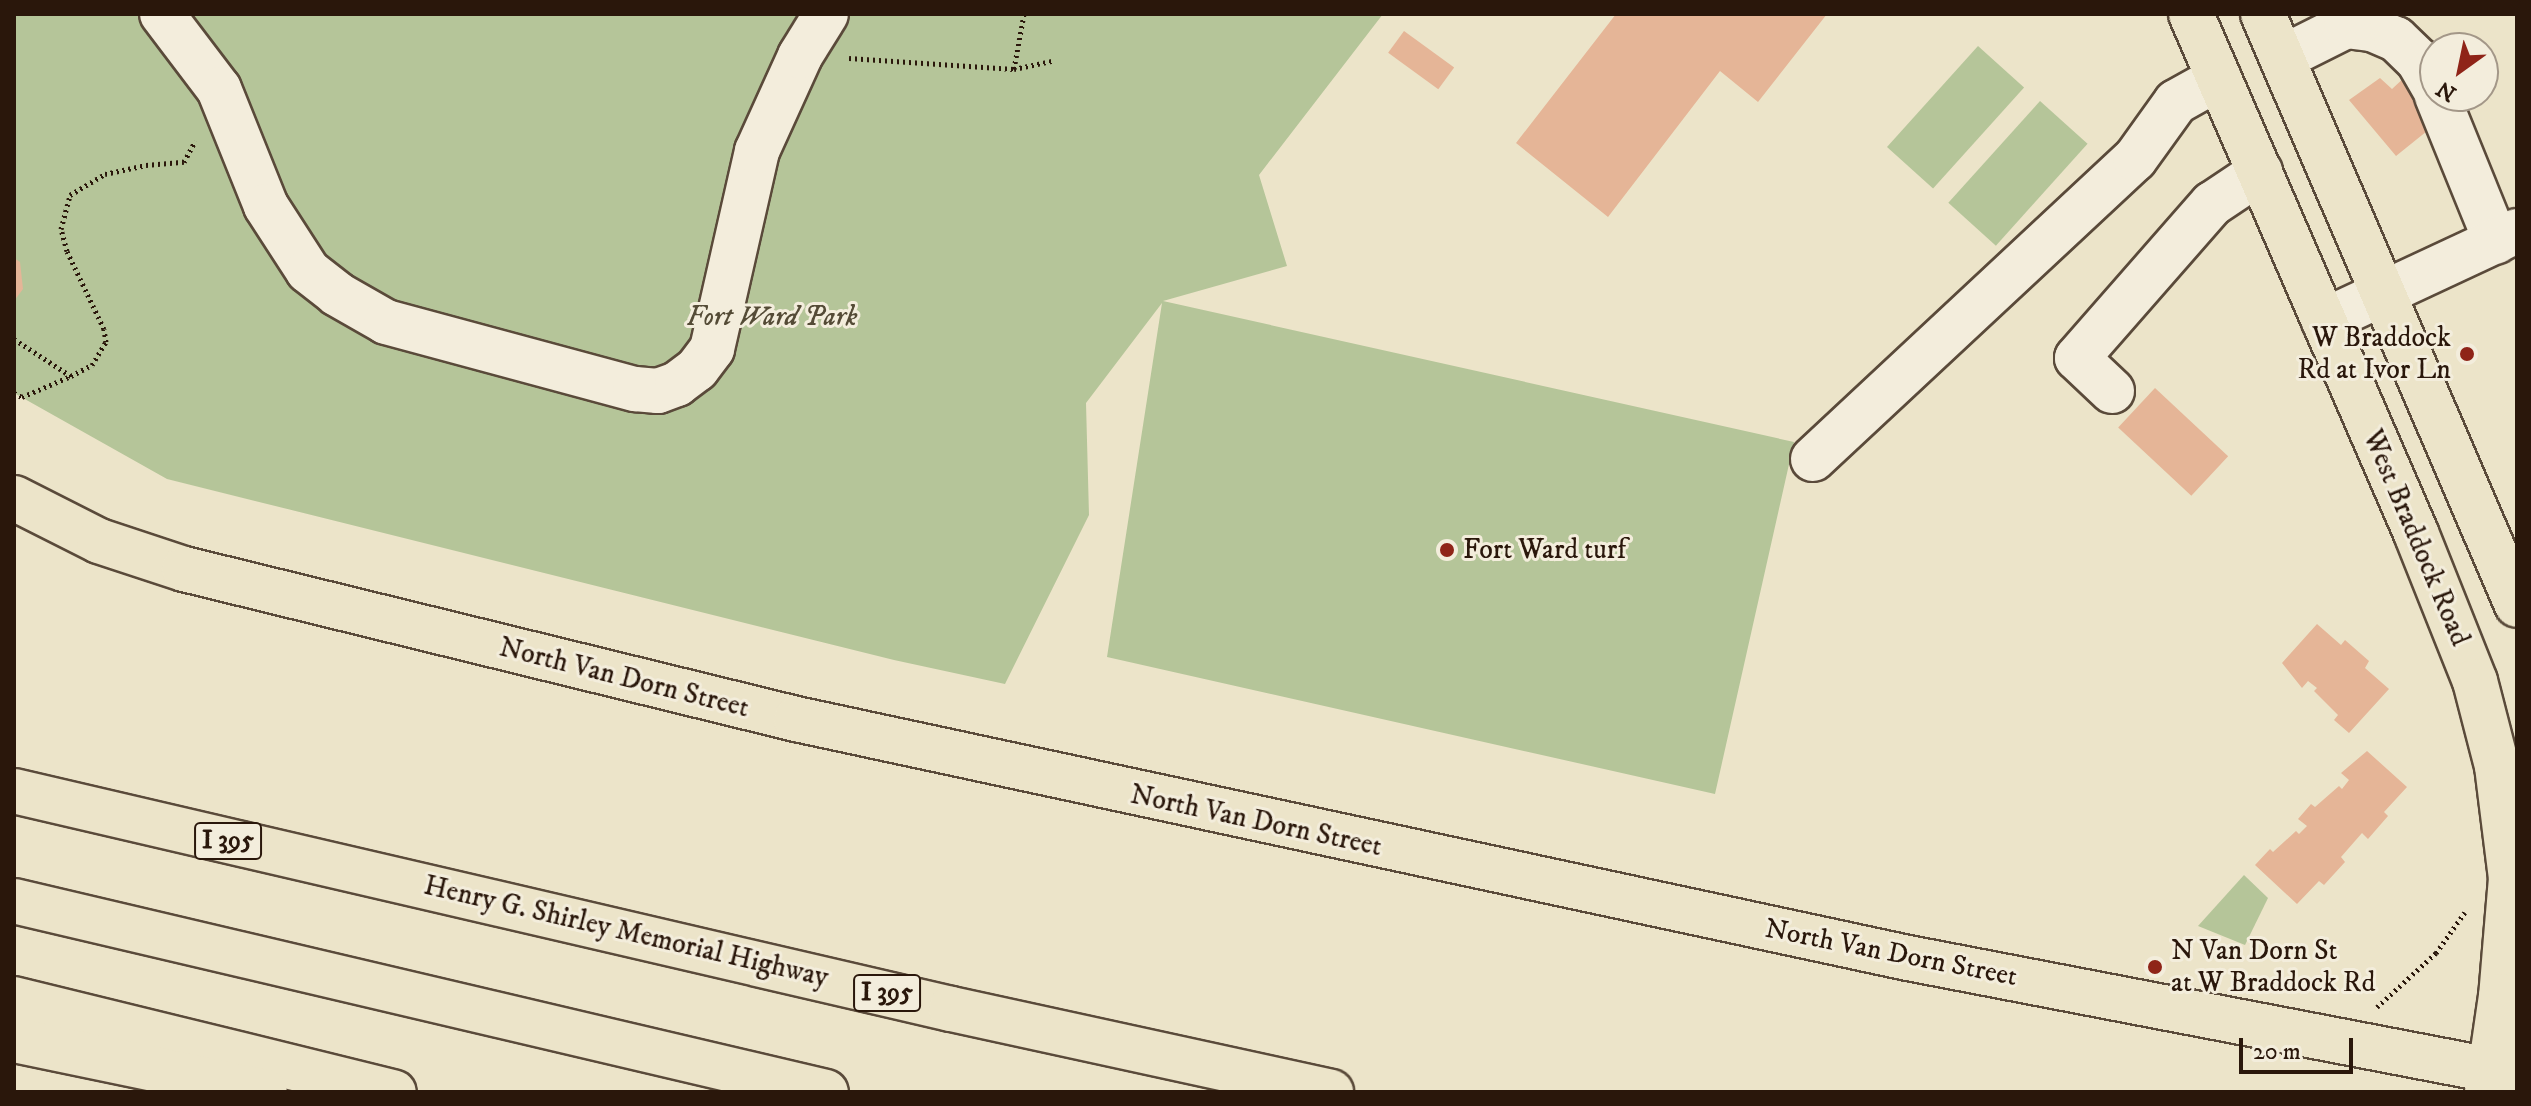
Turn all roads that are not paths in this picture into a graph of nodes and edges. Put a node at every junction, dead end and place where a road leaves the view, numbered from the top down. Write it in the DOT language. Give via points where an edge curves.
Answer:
graph roads {
  1 [pos="162,14"];
  2 [pos="826,14"];
  3 [pos="2191,14"];
  4 [pos="2263,14"];
  5 [pos="2282,58"];
  6 [pos="2419,62"];
  7 [pos="2219,78"];
  8 [pos="2445,112"];
  9 [pos="2260,172"];
  10 [pos="2507,236"];
  11 [pos="2384,295"];
  12 [pos="2324,321"];
  13 [pos="2112,391"];
  14 [pos="1813,459"];
  15 [pos="14,498"];
  16 [pos="2517,605"];
  17 [pos="14,764"];
  18 [pos="14,791"];
  19 [pos="443,890"];
  20 [pos="14,901"];
  21 [pos="14,999"];
  22 [pos="14,1040"];
  23 [pos="2498,1079"];
  24 [pos="265,1092"];
  25 [pos="394,1092"];
  26 [pos="826,1092"];
  27 [pos="1331,1092"];
  1 -- 2 [label="street" via="219,89 266,206 308,271 337,294 386,322 658,391 697,369 712,349 757,151 800,56"];
  3 -- 7 [label="main road, West Braddock Road"];
  4 -- 5 [label="main road"];
  5 -- 6 [label="street" via="2346,26 2396,39"];
  5 -- 11 [label="main road"];
  7 -- 9 [label="main road, West Braddock Road"];
  7 -- 14 [label="street" via="2176,102 2135,159"];
  8 -- 10 [label="street"];
  9 -- 12 [label="main road, West Braddock Road"];
  9 -- 13 [label="street" via="2212,204 2077,358"];
  10 -- 11 [label="street"];
  11 -- 12 [label="street"];
  11 -- 16 [label="main road"];
  12 -- 23 [label="main road, West Braddock Road" via="2475,681 2497,766 2511,878"];
  15 -- 23 [label="main road, North Van Dorn Street" via="99,541 184,569 796,719 1908,958 2339,1041"];
  17 -- 19 [label="main road"];
  18 -- 19 [label="main road, Henry G. Shirley Memorial Highway / I 395"];
  19 -- 27 [label="main road, Henry G. Shirley Memorial Highway / I 395"];
  20 -- 26 [label="main road"];
  21 -- 25 [label="main road"];
  22 -- 24 [label="main road"];
}
